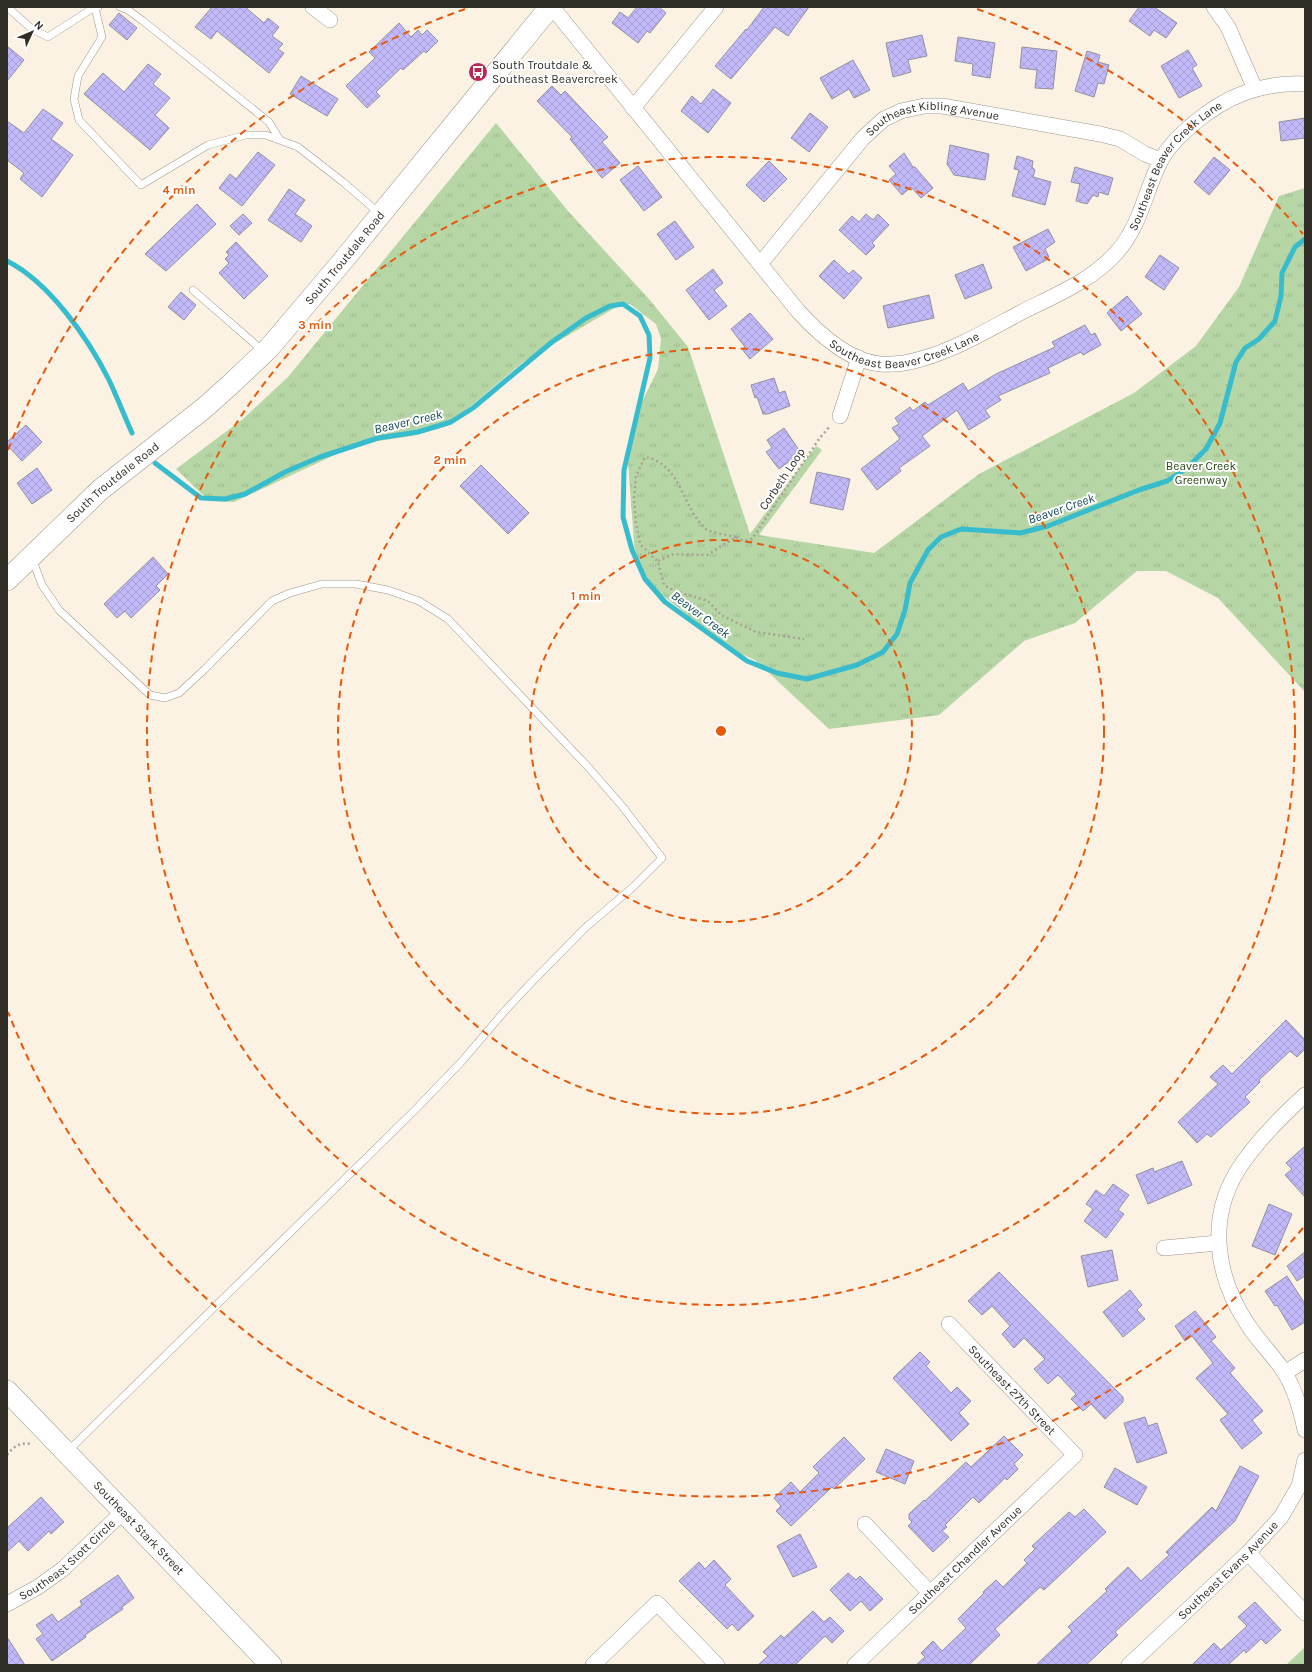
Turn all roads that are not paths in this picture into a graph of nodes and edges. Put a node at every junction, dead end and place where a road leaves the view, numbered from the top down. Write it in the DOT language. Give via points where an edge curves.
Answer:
graph roads {
  1 [pos="7,7"];
  2 [pos="94,7"];
  3 [pos="120,7"];
  4 [pos="313,7"];
  5 [pos="551,7"];
  6 [pos="716,7"];
  7 [pos="1214,7"];
  8 [pos="330,20"];
  9 [pos="1305,84"];
  10 [pos="1255,89"];
  11 [pos="633,108"];
  12 [pos="280,140"];
  13 [pos="1161,160"];
  14 [pos="381,215"];
  15 [pos="760,264"];
  16 [pos="193,290"];
  17 [pos="265,352"];
  18 [pos="858,358"];
  19 [pos="840,416"];
  20 [pos="32,556"];
  21 [pos="7,580"];
  22 [pos="1305,1094"];
  23 [pos="1218,1243"];
  24 [pos="1164,1248"];
  25 [pos="949,1324"];
  26 [pos="1305,1360"];
  27 [pos="1285,1373"];
  28 [pos="7,1391"];
  29 [pos="1305,1430"];
  30 [pos="66,1453"];
  31 [pos="1075,1455"];
  32 [pos="1305,1460"];
  33 [pos="124,1512"];
  34 [pos="865,1524"];
  35 [pos="1248,1553"];
  36 [pos="930,1593"];
  37 [pos="7,1604"];
  38 [pos="1305,1612"];
  39 [pos="271,1665"];
  40 [pos="593,1665"];
  41 [pos="717,1665"];
  42 [pos="855,1665"];
  43 [pos="1129,1665"];
  1 -- 2 [label="lane" via="32,29 48,37"];
  2 -- 12 [label="lane" via="102,37 78,76 74,98 79,120 141,184 208,145 246,135 266,135"];
  3 -- 12 [label="lane" via="143,21 269,122"];
  4 -- 8 [label="street"];
  5 -- 11 [label="street, Southeast Beaver Creek Lane"];
  5 -- 14 [label="main road, South Troutdale Road"];
  6 -- 11 [label="street"];
  7 -- 10 [label="street" via="1228,27"];
  9 -- 10 [label="street, Southeast Beaver Creek Lane"];
  10 -- 13 [label="street, Southeast Beaver Creek Lane" via="1223,102 1208,112 1170,146"];
  11 -- 15 [label="street, Southeast Beaver Creek Lane"];
  12 -- 14 [label="lane" via="298,147 344,182"];
  13 -- 15 [label="street, Southeast Kibling Avenue" via="1120,139 1100,134 942,106 924,106 901,111 884,119 863,138"];
  13 -- 18 [label="street, Southeast Beaver Creek Lane" via="1138,221 1128,238 1117,252 1089,277 955,348 899,364 878,364"];
  14 -- 17 [label="main road, South Troutdale Road"];
  15 -- 18 [label="street, Southeast Beaver Creek Lane" via="811,326 838,347"];
  16 -- 17 [label="lane"];
  17 -- 20 [label="main road, South Troutdale Road" via="203,409 100,490"];
  18 -- 19 [label="street"];
  20 -- 21 [label="main road, South Troutdale Road"];
  20 -- 30 [label="lane" via="42,585 58,610 150,695 165,698 179,693 272,602 290,593 322,584 356,584 388,590 419,601 448,619 492,664 622,806 662,858 585,928 513,1002 464,1060 417,1108"];
  22 -- 23 [label="street" via="1283,1115 1243,1162 1229,1186 1221,1210"];
  23 -- 24 [label="street"];
  23 -- 27 [label="street" via="1222,1271 1237,1306 1248,1326"];
  25 -- 31 [label="street, Southeast 27th Street"];
  26 -- 27 [label="street"];
  27 -- 29 [label="street" via="1300,1409"];
  28 -- 30 [label="main road, Southeast Stark Street"];
  30 -- 33 [label="main road, Southeast Stark Street"];
  31 -- 36 [label="street, Southeast Chandler Avenue"];
  32 -- 35 [label="street, Southeast Evans Avenue" via="1299,1486 1282,1517"];
  33 -- 37 [label="street, Southeast Stott Circle" via="63,1569 38,1587"];
  33 -- 39 [label="main road, Southeast Stark Street"];
  34 -- 36 [label="street"];
  35 -- 38 [label="street"];
  35 -- 43 [label="street, Southeast Evans Avenue"];
  36 -- 42 [label="street, Southeast Chandler Avenue"];
  40 -- 41 [label="street" via="657,1603"];
}
